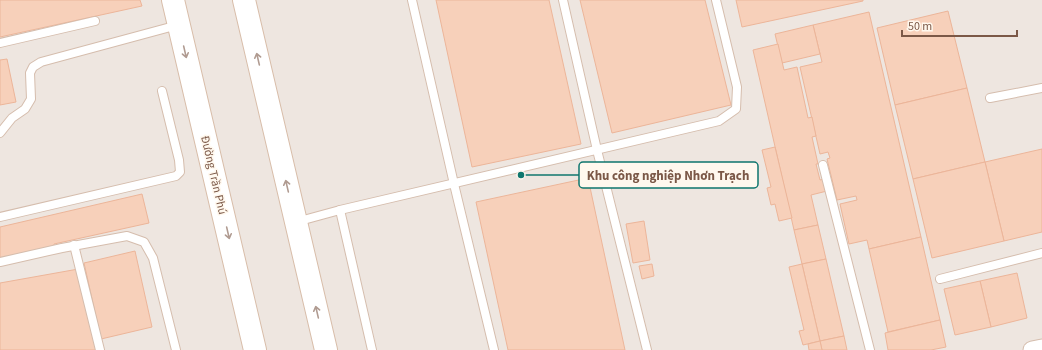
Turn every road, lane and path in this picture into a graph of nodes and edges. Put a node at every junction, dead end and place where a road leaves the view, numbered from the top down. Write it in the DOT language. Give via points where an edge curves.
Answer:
graph roads {
  1 [pos="173,0"];
  2 [pos="244,0"];
  3 [pos="412,0"];
  4 [pos="563,0"];
  5 [pos="716,0"];
  6 [pos="95,21"];
  7 [pos="178,25"];
  8 [pos="0,43"];
  9 [pos="1042,88"];
  10 [pos="162,92"];
  11 [pos="990,98"];
  12 [pos="0,133"];
  13 [pos="597,150"];
  14 [pos="822,165"];
  15 [pos="454,184"];
  16 [pos="340,210"];
  17 [pos="0,217"];
  18 [pos="296,222"];
  19 [pos="74,246"];
  20 [pos="1042,253"];
  21 [pos="0,262"];
  22 [pos="940,278"];
  23 [pos="1042,348"];
  24 [pos="100,350"];
  25 [pos="176,350"];
  26 [pos="255,350"];
  27 [pos="326,350"];
  28 [pos="372,350"];
  29 [pos="494,350"];
  30 [pos="647,350"];
  31 [pos="870,350"];
  32 [pos="1032,350"];
  1 -- 7 [label="main road, Đường Trần Phú"];
  18 -- 2 [label="main road, one-way"];
  3 -- 15 [label="lane"];
  4 -- 13 [label="lane"];
  5 -- 13 [label="lane" via="737,87 736,109 719,121"];
  6 -- 8 [label="lane"];
  7 -- 12 [label="lane" via="41,62 33,67 30,73 31,99"];
  7 -- 26 [label="main road, Đường Trần Phú, one-way"];
  9 -- 11 [label="lane"];
  10 -- 17 [label="lane" via="179,160 180,172 176,176"];
  13 -- 15 [label="lane"];
  13 -- 30 [label="lane"];
  14 -- 31 [label="lane"];
  15 -- 16 [label="lane"];
  15 -- 29 [label="lane"];
  16 -- 18 [label="lane"];
  16 -- 28 [label="lane"];
  27 -- 18 [label="main road, one-way"];
  19 -- 21 [label="lane"];
  19 -- 24 [label="lane"];
  19 -- 25 [label="lane" via="128,236 144,242 153,258"];
  20 -- 22 [label="lane"];
  23 -- 32 [label="street"];
}
